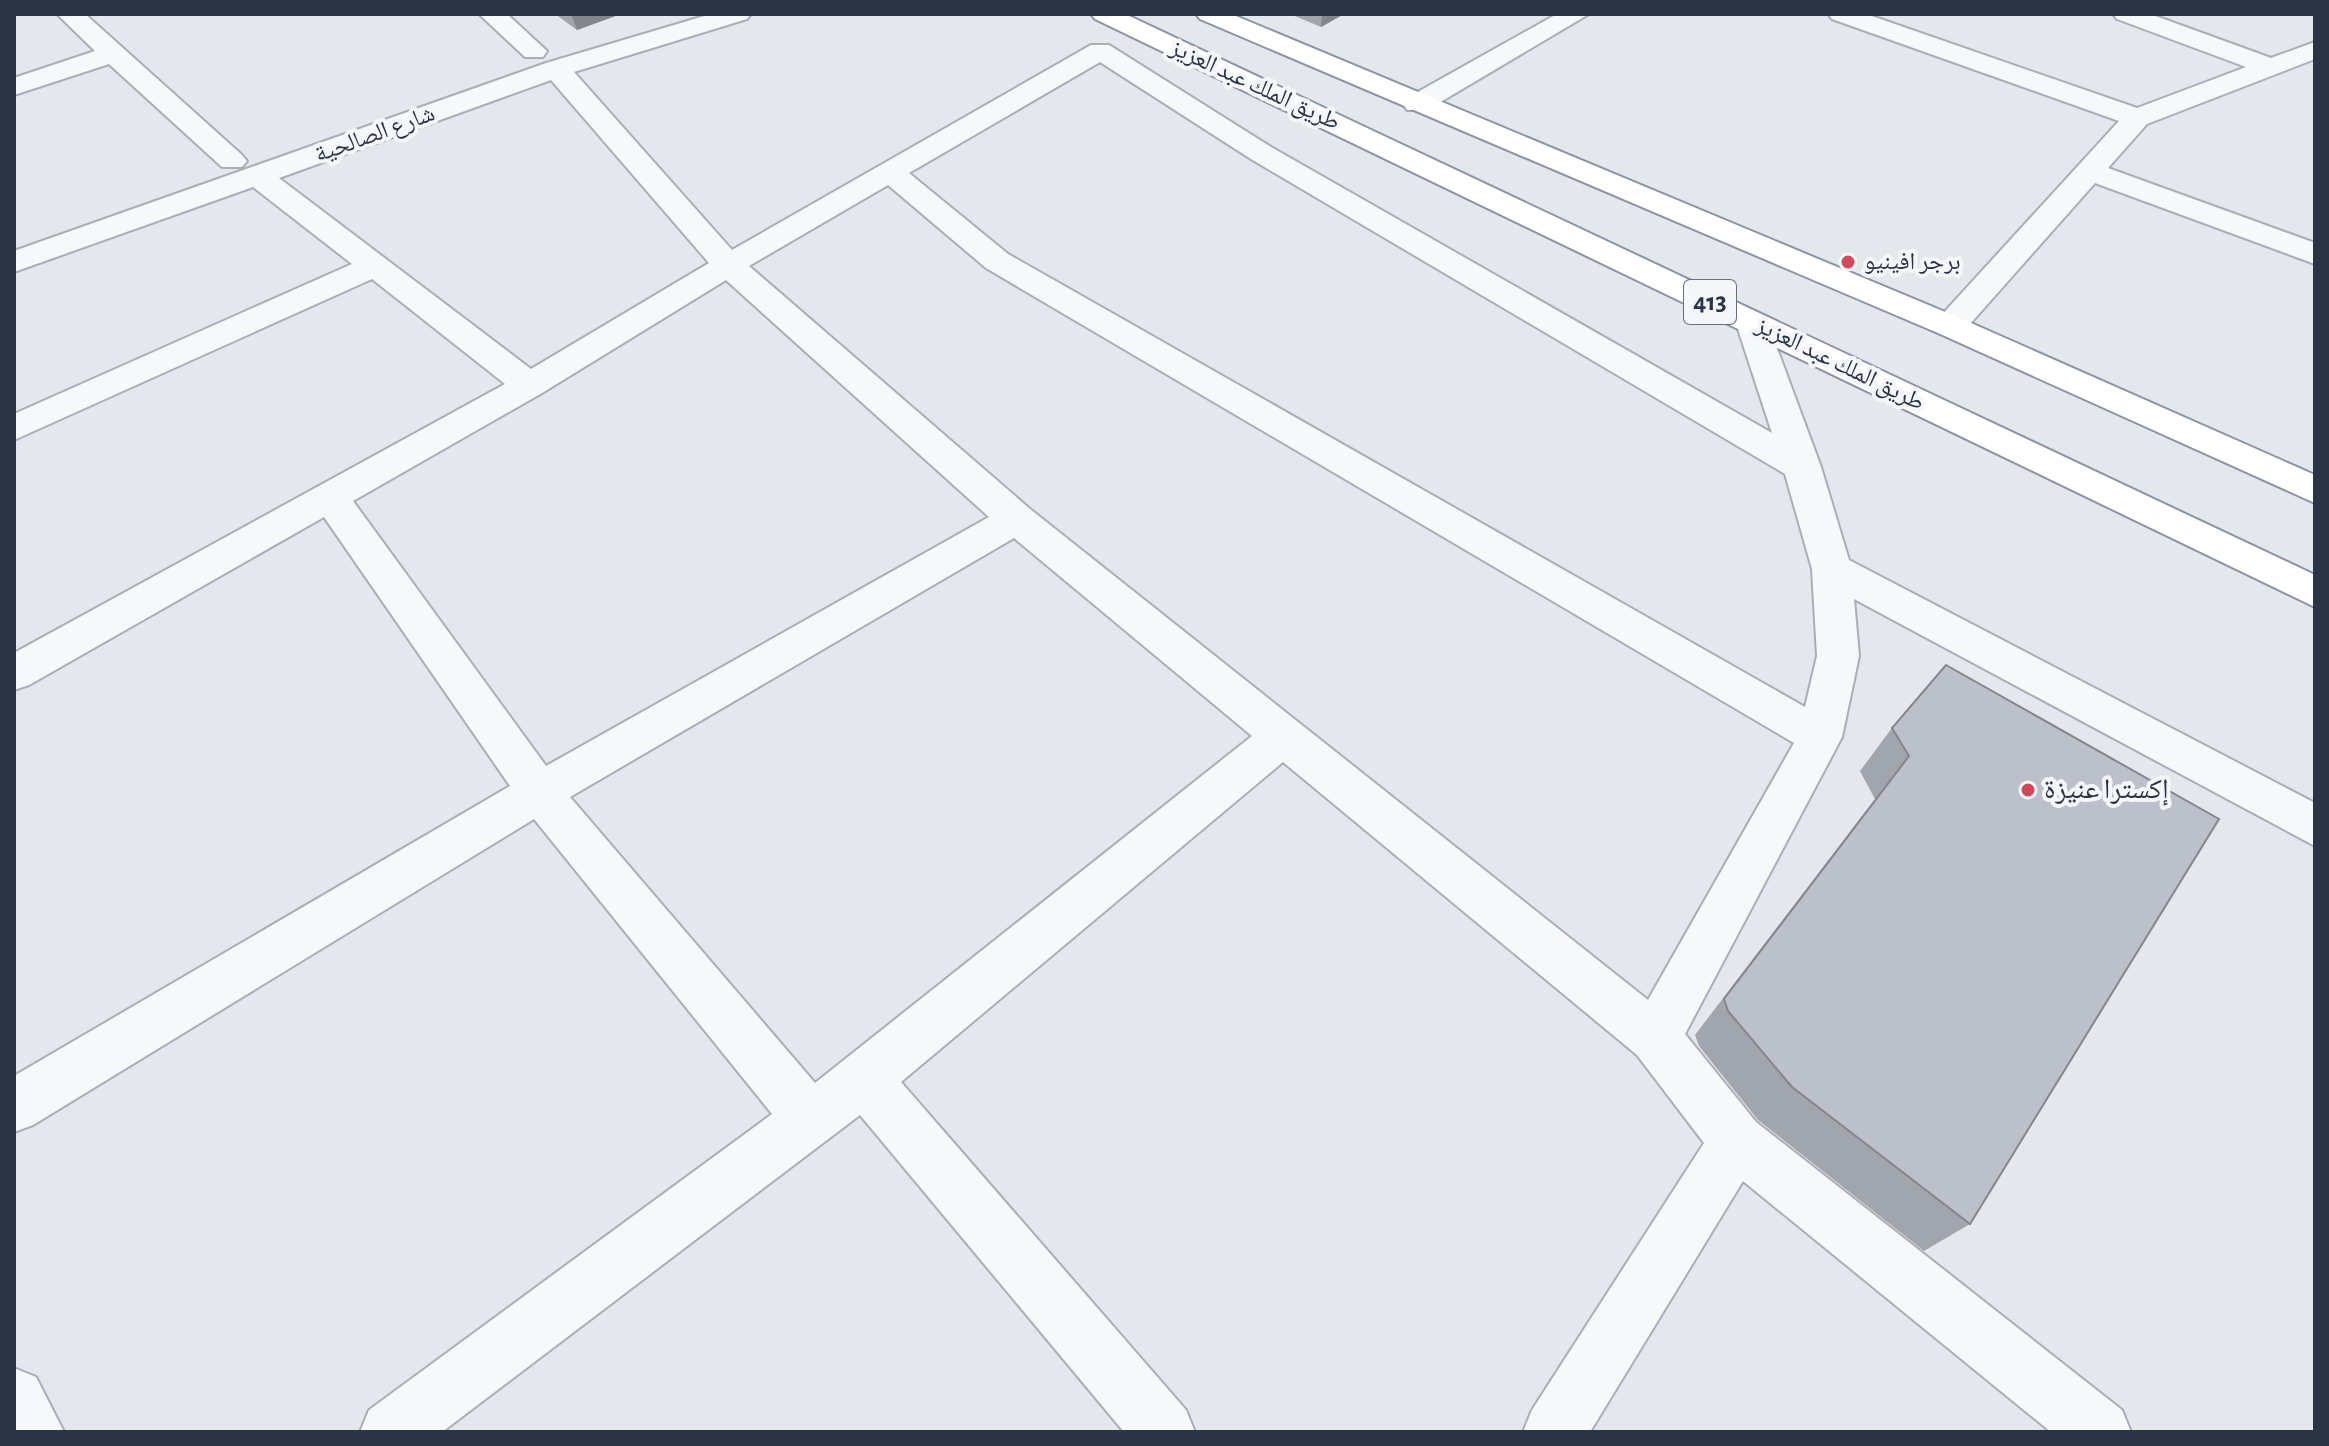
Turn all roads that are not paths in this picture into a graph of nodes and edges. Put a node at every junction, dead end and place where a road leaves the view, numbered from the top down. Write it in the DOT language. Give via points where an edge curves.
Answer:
graph roads {
  1 [pos="70,14"];
  2 [pos="492,14"];
  3 [pos="656,14"];
  4 [pos="738,14"];
  5 [pos="1576,14"];
  6 [pos="1841,14"];
  7 [pos="1906,14"];
  8 [pos="2126,14"];
  9 [pos="1196,17"];
  10 [pos="1879,27"];
  11 [pos="1102,33"];
  12 [pos="2315,50"];
  13 [pos="114,53"];
  14 [pos="545,60"];
  15 [pos="2271,67"];
  16 [pos="14,87"];
  17 [pos="1417,104"];
  18 [pos="2137,118"];
  19 [pos="245,169"];
  20 [pos="2089,171"];
  21 [pos="890,172"];
  22 [pos="14,237"];
  23 [pos="2315,254"];
  24 [pos="14,262"];
  25 [pos="728,265"];
  26 [pos="373,267"];
  27 [pos="1753,323"];
  28 [pos="1950,326"];
  29 [pos="530,385"];
  30 [pos="14,428"];
  31 [pos="1802,467"];
  32 [pos="2315,490"];
  33 [pos="330,497"];
  34 [pos="1016,519"];
  35 [pos="1832,569"];
  36 [pos="2315,592"];
  37 [pos="14,673"];
  38 [pos="1284,736"];
  39 [pos="1820,737"];
  40 [pos="539,792"];
  41 [pos="2315,826"];
  42 [pos="1655,1038"];
  43 [pos="864,1079"];
  44 [pos="14,1106"];
  45 [pos="811,1120"];
  46 [pos="1737,1141"];
  47 [pos="14,1399"];
  48 [pos="33,1432"];
  49 [pos="391,1432"];
  50 [pos="1164,1432"];
  51 [pos="1554,1432"];
  52 [pos="2100,1432"];
  1 -- 13 [label="street"];
  2 -- 14 [label="street"];
  3 -- 14 [label="street, شارع الصالحية"];
  4 -- 14 [label="street, شارع الصالحية"];
  5 -- 17 [label="street"];
  6 -- 10 [label="street"];
  7 -- 10 [label="street"];
  8 -- 15 [label="street"];
  9 -- 17 [label="highway, طريق الملك عبد العزيز / 413"];
  10 -- 18 [label="street"];
  11 -- 21 [label="street"];
  11 -- 27 [label="highway, طريق الملك عبد العزيز / 413" via="1136,29"];
  11 -- 31 [label="street" via="1261,153"];
  12 -- 15 [label="street"];
  13 -- 16 [label="street"];
  13 -- 19 [label="street"];
  14 -- 19 [label="street, شارع الصالحية"];
  14 -- 25 [label="street"];
  15 -- 18 [label="street"];
  17 -- 28 [label="highway, طريق الملك عبد العزيز / 413"];
  18 -- 20 [label="street"];
  19 -- 22 [label="street, شارع الصالحية"];
  19 -- 24 [label="street, شارع الصالحية"];
  19 -- 26 [label="street"];
  20 -- 23 [label="street"];
  20 -- 28 [label="street"];
  21 -- 25 [label="street"];
  21 -- 39 [label="street" via="997,261"];
  25 -- 29 [label="street"];
  25 -- 34 [label="street"];
  26 -- 29 [label="street"];
  26 -- 30 [label="street"];
  27 -- 31 [label="street"];
  27 -- 36 [label="highway, طريق الملك عبد العزيز / 413"];
  28 -- 32 [label="highway, طريق الملك عبد العزيز / 413"];
  29 -- 33 [label="street"];
  31 -- 35 [label="street"];
  33 -- 37 [label="street"];
  33 -- 40 [label="street"];
  34 -- 38 [label="street"];
  34 -- 40 [label="street"];
  35 -- 39 [label="street" via="1838,656"];
  35 -- 41 [label="street"];
  38 -- 42 [label="street"];
  38 -- 43 [label="street"];
  39 -- 42 [label="street"];
  40 -- 44 [label="street"];
  40 -- 45 [label="street"];
  42 -- 46 [label="street"];
  43 -- 45 [label="street"];
  43 -- 50 [label="street"];
  45 -- 49 [label="street"];
  46 -- 51 [label="street"];
  46 -- 52 [label="street"];
  47 -- 48 [label="street"];
}
